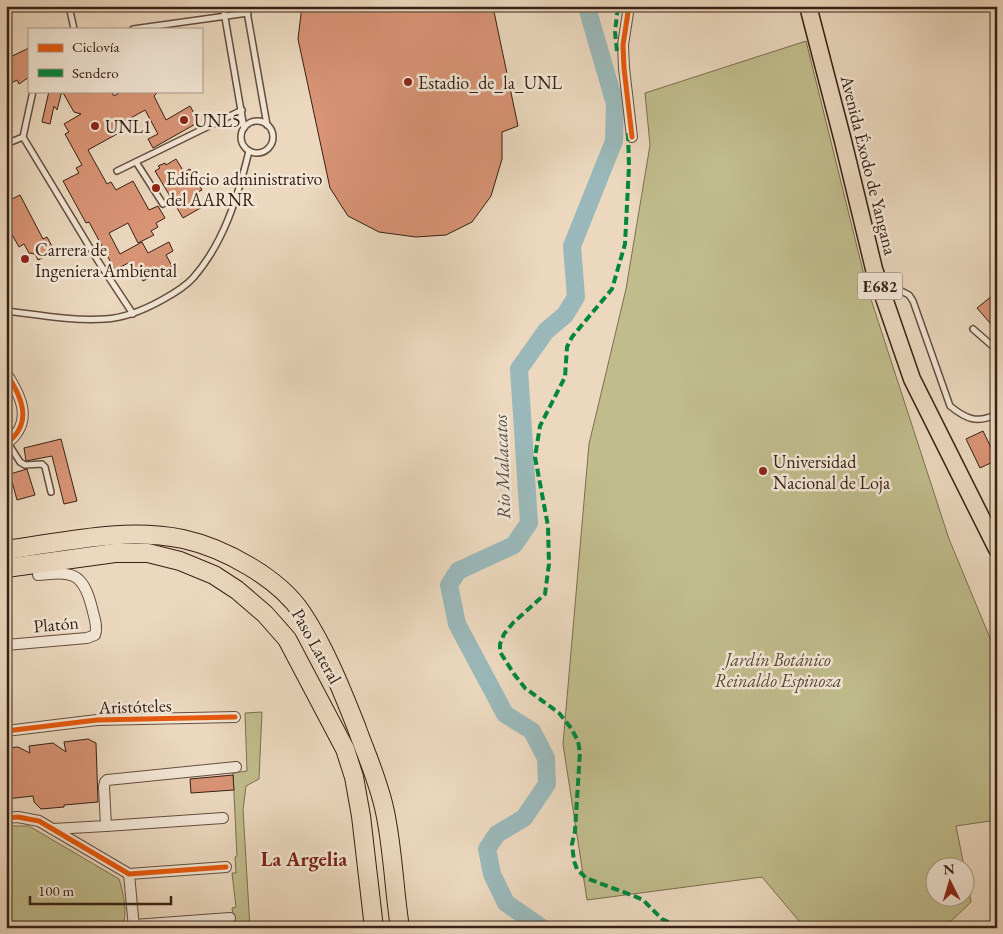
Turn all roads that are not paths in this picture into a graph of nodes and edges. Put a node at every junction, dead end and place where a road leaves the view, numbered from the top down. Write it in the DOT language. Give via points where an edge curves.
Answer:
graph roads {
  1 [pos="70,6"];
  2 [pos="223,6"];
  3 [pos="246,6"];
  4 [pos="629,6"];
  5 [pos="808,6"];
  6 [pos="248,13"];
  7 [pos="225,16"];
  8 [pos="74,28"];
  9 [pos="140,28"];
  10 [pos="33,92"];
  11 [pos="242,110"];
  12 [pos="267,125"];
  13 [pos="244,128"];
  14 [pos="23,137"];
  15 [pos="632,137"];
  16 [pos="6,144"];
  17 [pos="249,151"];
  18 [pos="136,162"];
  19 [pos="117,172"];
  20 [pos="163,204"];
  21 [pos="877,278"];
  22 [pos="6,311"];
  23 [pos="133,314"];
  24 [pos="973,329"];
  25 [pos="997,350"];
  26 [pos="6,373"];
  27 [pos="997,414"];
  28 [pos="7,444"];
  29 [pos="51,492"];
  30 [pos="997,549"];
  31 [pos="6,550"];
  32 [pos="6,568"];
  33 [pos="38,575"];
  34 [pos="6,645"];
  35 [pos="235,717"];
  36 [pos="6,731"];
  37 [pos="236,767"];
  38 [pos="6,818"];
  39 [pos="223,818"];
  40 [pos="106,826"];
  41 [pos="53,829"];
  42 [pos="226,867"];
  43 [pos="129,874"];
  44 [pos="230,918"];
  45 [pos="134,926"];
  46 [pos="374,928"];
  47 [pos="400,928"];
  1 -- 8 [label="lane"];
  2 -- 7 [label="lane"];
  3 -- 6 [label="lane"];
  4 -- 15 [label="street" via="623,45"];
  5 -- 21 [label="main road, Avenida Éxodo de Yangana / E682"];
  6 -- 7 [label="lane"];
  6 -- 12 [label="lane"];
  7 -- 9 [label="lane"];
  7 -- 11 [label="lane"];
  10 -- 14 [label="lane"];
  11 -- 13 [label="lane"];
  11 -- 18 [label="lane"];
  12 -- 13 [label="lane" via="255,121"];
  12 -- 17 [label="lane" via="273,134 272,144 264,151"];
  13 -- 17 [label="lane" via="242,143"];
  14 -- 16 [label="lane"];
  14 -- 23 [label="lane"];
  17 -- 23 [label="lane" via="224,230 212,253 192,280"];
  18 -- 19 [label="lane"];
  18 -- 20 [label="lane"];
  21 -- 27 [label="lane" via="908,294 913,301 950,406 972,420 986,420"];
  21 -- 30 [label="main road, Avenida Éxodo de Yangana / E682" via="912,378"];
  22 -- 23 [label="lane" via="87,320"];
  24 -- 25 [label="lane"];
  26 -- 28 [label="street" via="21,400 23,418 21,428"];
  28 -- 29 [label="lane" via="20,462 45,467"];
  31 -- 47 [label="highway, Paso Lateral" via="90,538 155,535 214,548 246,564 282,590 302,612 337,678 372,770 385,810"];
  32 -- 46 [label="highway, Paso Lateral" via="115,553 148,553 180,561 214,575 265,614 287,639 344,749 354,777"];
  33 -- 34 [label="street, Platón" via="64,574 79,578 88,592 96,632 87,638"];
  35 -- 36 [label="street, Aristóteles" via="97,720"];
  37 -- 40 [label="street" via="110,779 104,784"];
  38 -- 41 [label="street" via="38,821"];
  39 -- 40 [label="street"];
  40 -- 41 [label="street"];
  41 -- 43 [label="street"];
  42 -- 43 [label="street"];
  43 -- 45 [label="street"];
  44 -- 45 [label="street"];
}
